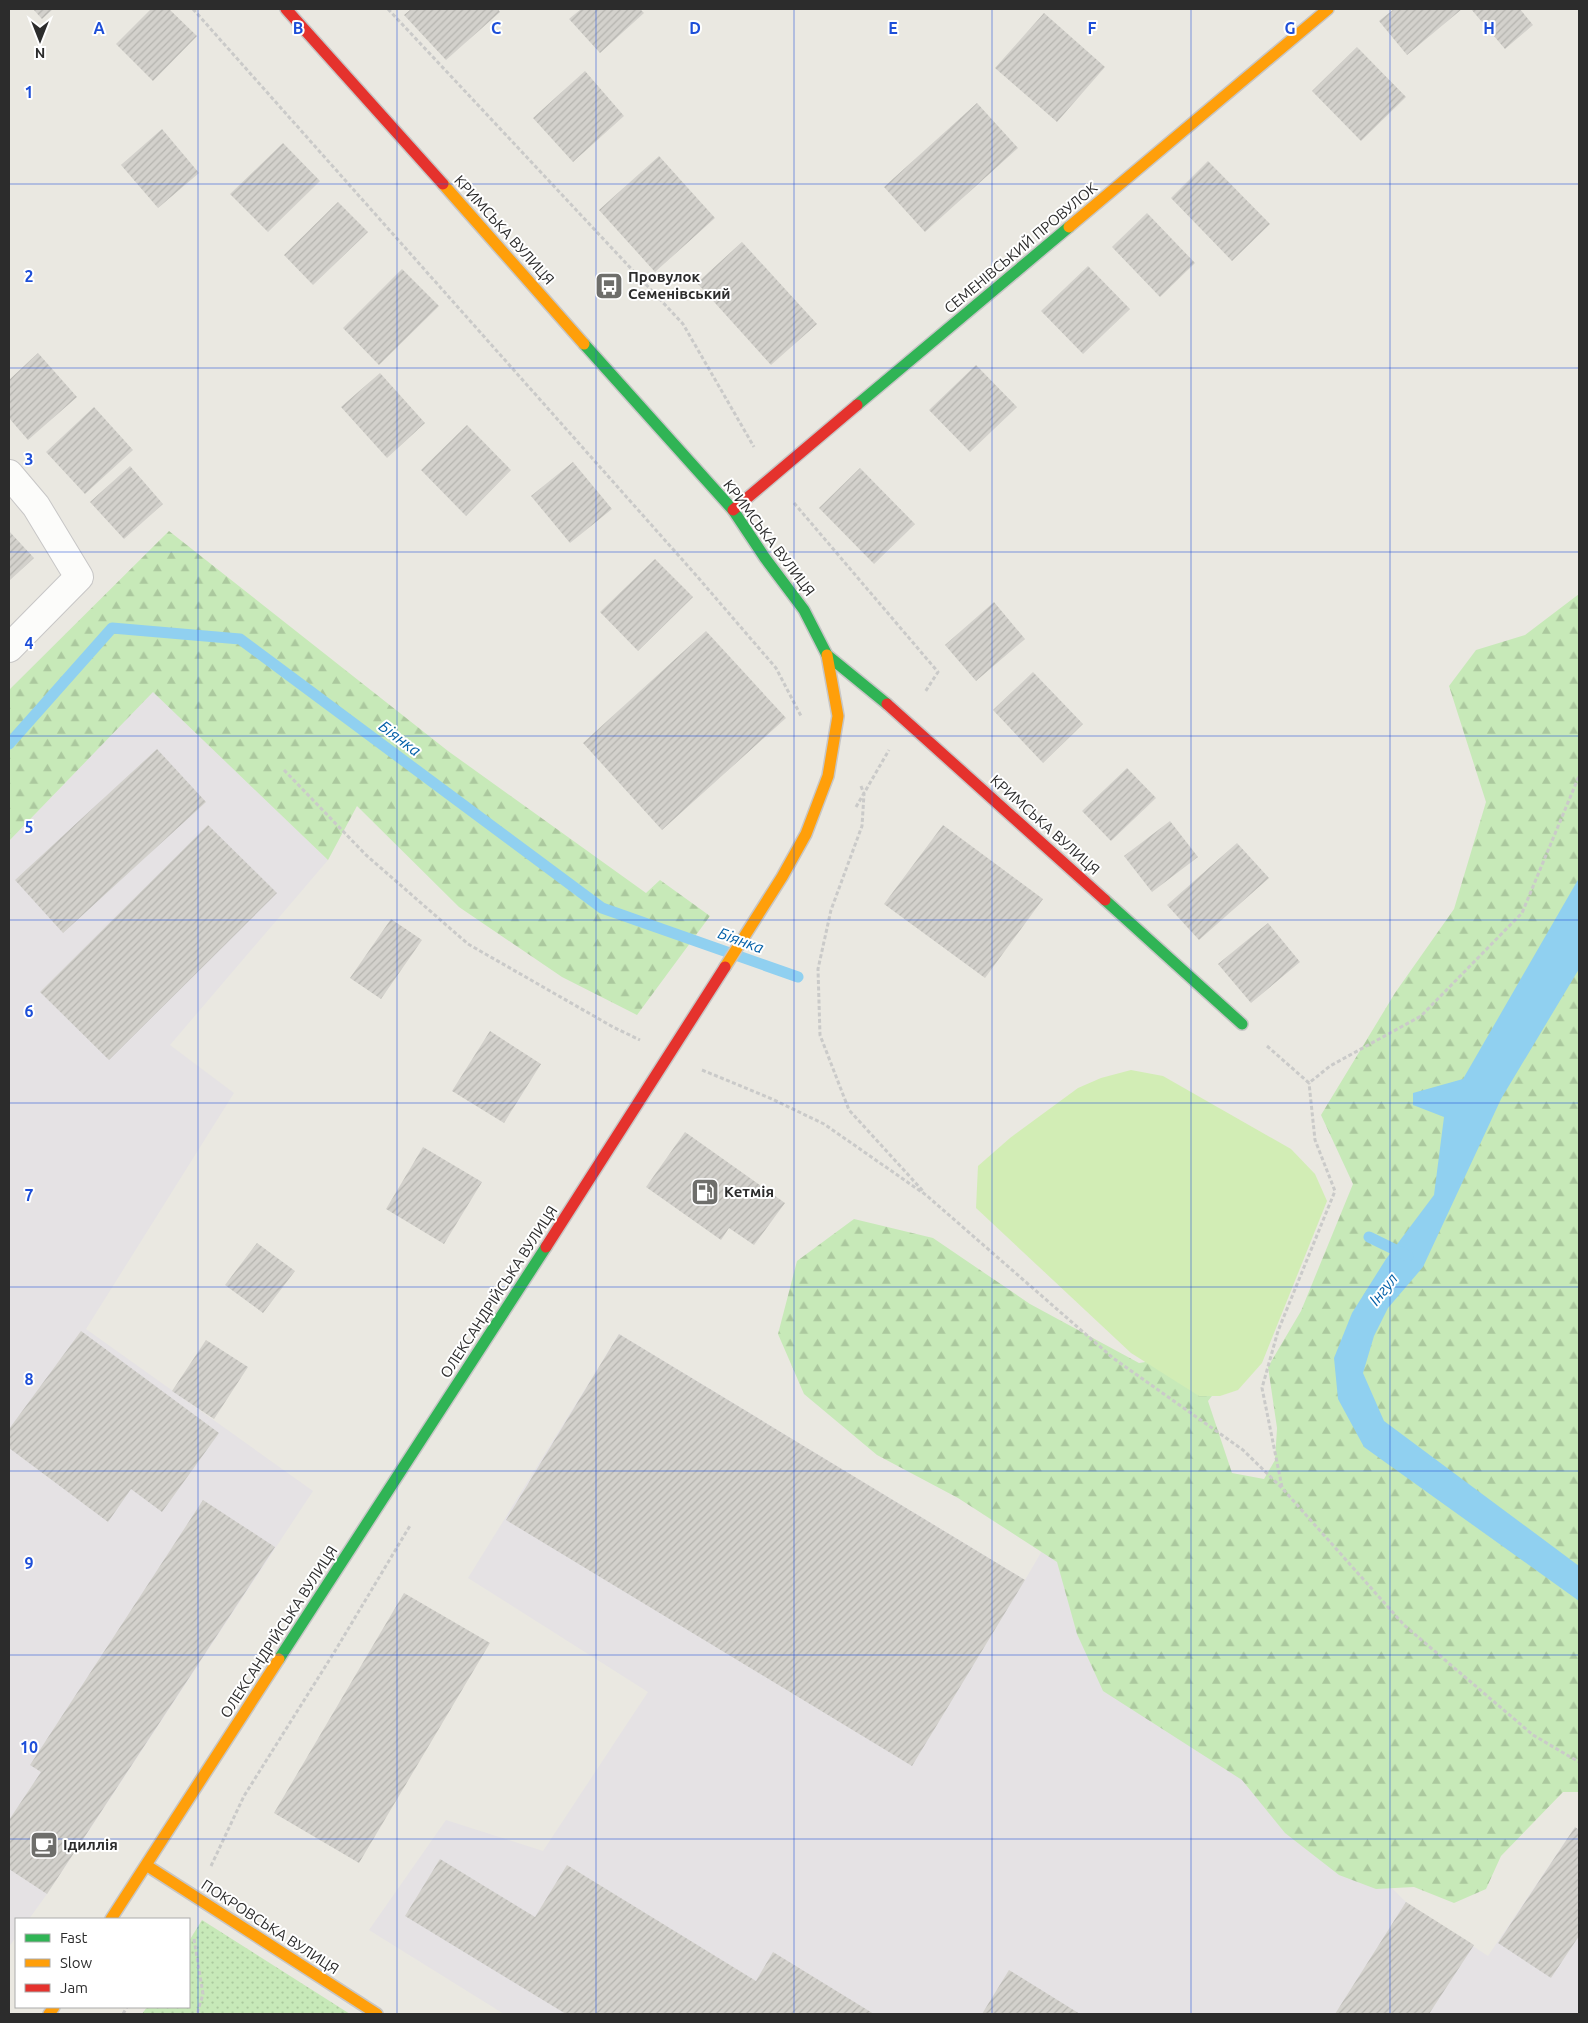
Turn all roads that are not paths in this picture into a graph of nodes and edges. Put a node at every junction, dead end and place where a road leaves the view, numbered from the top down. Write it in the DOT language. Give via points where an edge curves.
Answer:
graph roads {
  1 [pos="286,9"];
  2 [pos="1328,9"];
  3 [pos="9,474"];
  4 [pos="732,510"];
  5 [pos="9,648"];
  6 [pos="827,654"];
  7 [pos="1241,1023"];
  8 [pos="146,1865"];
  9 [pos="112,1918"];
  10 [pos="377,2014"];
  1 -- 4 [label="street, КРИМСЬКА ВУЛИЦЯ"];
  2 -- 4 [label="street, СЕМЕНІВСЬКИЙ ПРОВУЛОК"];
  3 -- 5 [label="street" via="36,506 79,577"];
  4 -- 6 [label="street, КРИМСЬКА ВУЛИЦЯ" via="804,610"];
  6 -- 7 [label="street, КРИМСЬКА ВУЛИЦЯ" via="906,720"];
  6 -- 8 [label="street, ОЛЕКСАНДРІЙСЬКА ВУЛИЦЯ" via="838,716 828,776 806,834 782,877 670,1056"];
  8 -- 9 [label="street, ОЛЕКСАНДРІЙСЬКА ВУЛИЦЯ"];
  8 -- 10 [label="street, ПОКРОВСЬКА ВУЛИЦЯ"];
}
